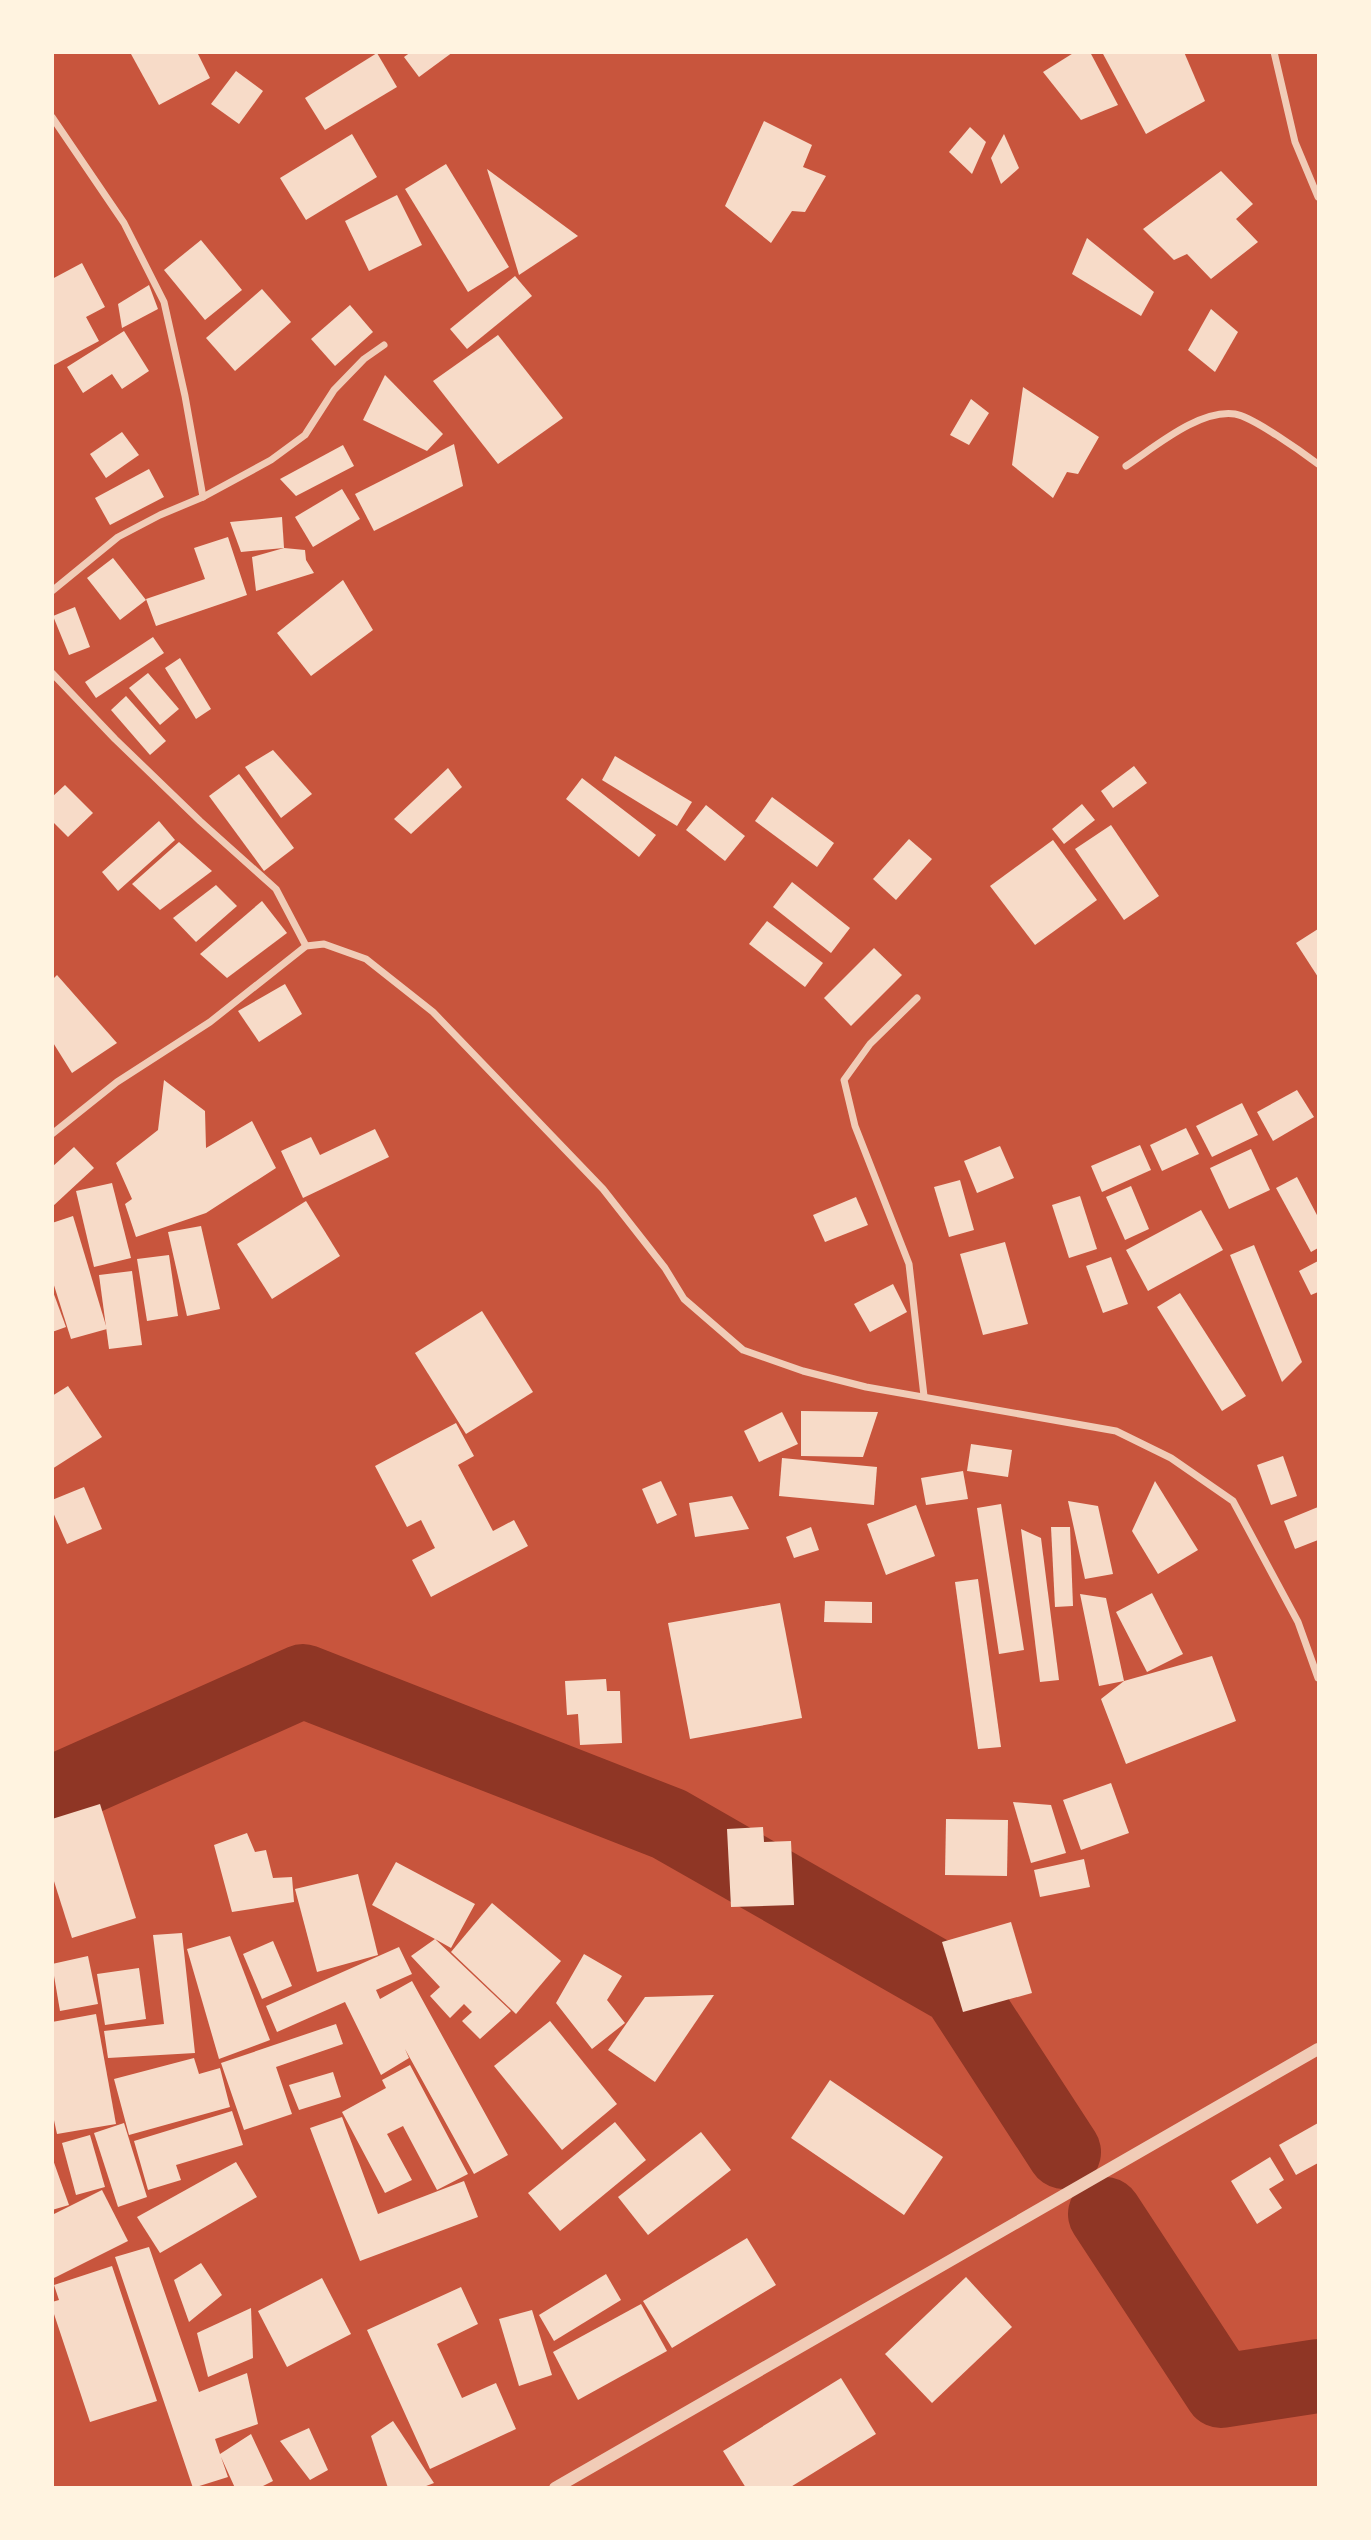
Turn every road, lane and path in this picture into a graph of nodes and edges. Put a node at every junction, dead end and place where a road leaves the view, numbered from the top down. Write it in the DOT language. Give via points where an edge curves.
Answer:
graph roads {
  1 [pos="1274,52"];
  2 [pos="52,117"];
  3 [pos="1318,197"];
  4 [pos="384,345"];
  5 [pos="1318,464"];
  6 [pos="1126,466"];
  7 [pos="203,497"];
  8 [pos="52,592"];
  9 [pos="52,673"];
  10 [pos="306,946"];
  11 [pos="917,998"];
  12 [pos="52,1134"];
  13 [pos="923,1396"];
  14 [pos="1318,1678"];
  15 [pos="1318,2049"];
  16 [pos="555,2487"];
  1 -- 3 [label="street" via="1295,142"];
  2 -- 7 [label="street" via="124,223 164,302"];
  4 -- 7 [label="street" via="334,390 305,435 271,460"];
  5 -- 6 [label="street" via="1237,414 1205,417"];
  7 -- 8 [label="street" via="118,537"];
  9 -- 10 [label="street" via="200,821 276,889"];
  10 -- 12 [label="street" via="210,1023 117,1082"];
  10 -- 13 [label="street" via="324,944 366,959 433,1012 603,1189 684,1299 743,1350 803,1371"];
  11 -- 13 [label="street" via="870,1044 844,1080 855,1126 909,1264"];
  13 -- 14 [label="street" via="1116,1431 1171,1458 1233,1501 1298,1622"];
  15 -- 16 [label="street"];
}
